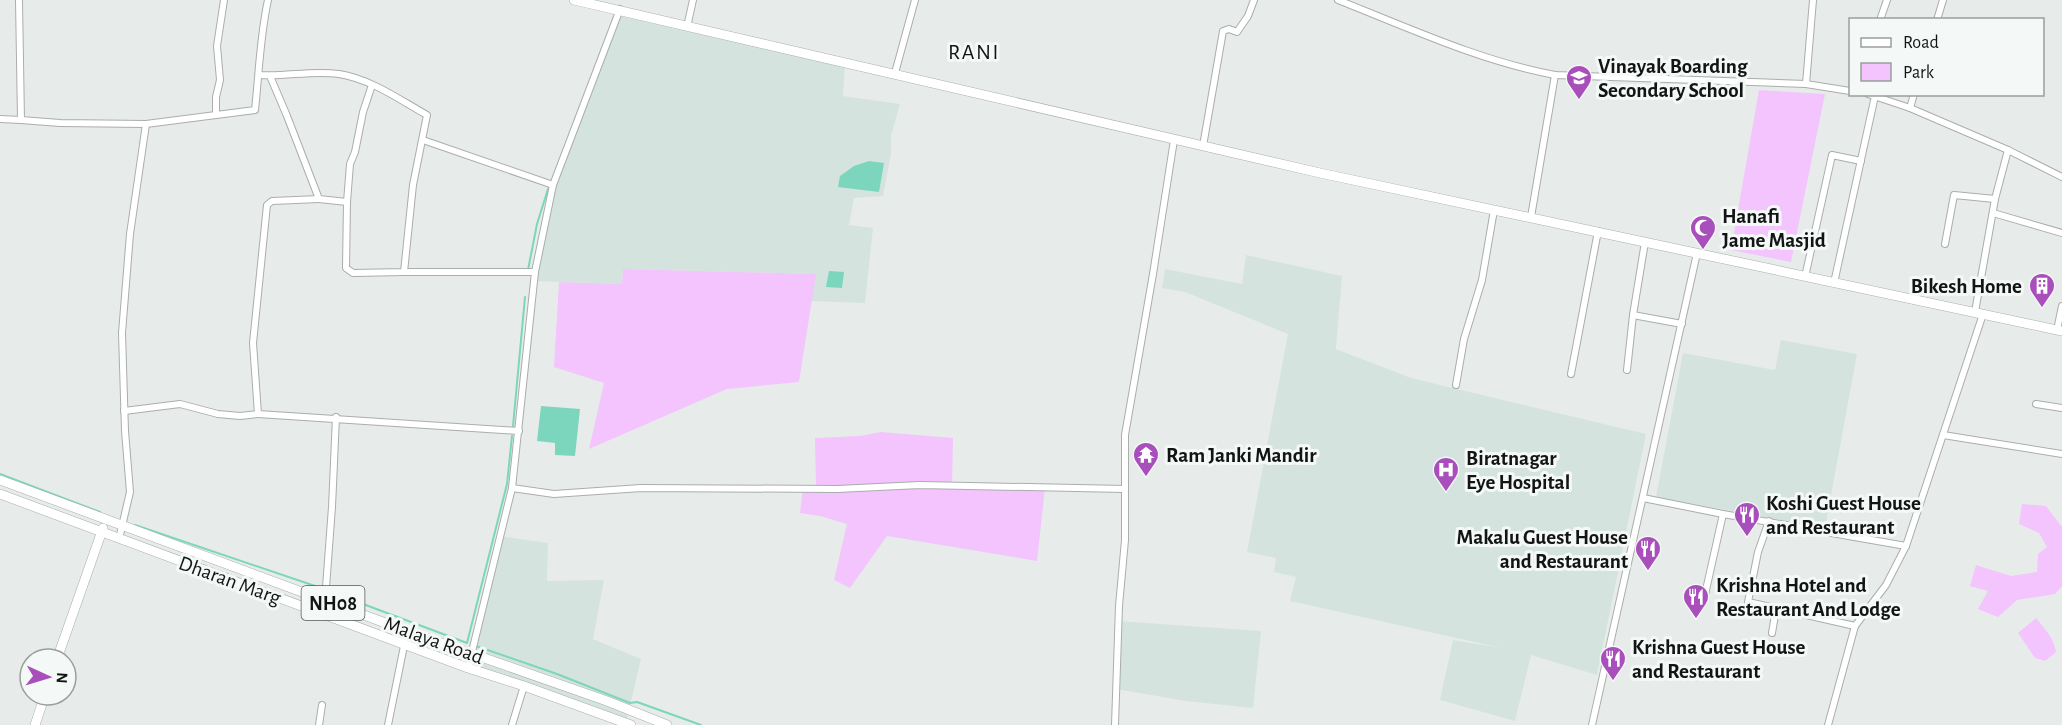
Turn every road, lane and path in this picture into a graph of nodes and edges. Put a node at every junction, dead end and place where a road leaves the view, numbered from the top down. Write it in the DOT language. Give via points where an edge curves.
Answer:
graph roads {
  1 [pos="18,0"];
  2 [pos="224,0"];
  3 [pos="268,0"];
  4 [pos="574,0"];
  5 [pos="693,0"];
  6 [pos="915,0"];
  7 [pos="1254,0"];
  8 [pos="1338,0"];
  9 [pos="1813,0"];
  10 [pos="1887,0"];
  11 [pos="1943,0"];
  12 [pos="620,9"];
  13 [pos="1881,18"];
  14 [pos="1938,18"];
  15 [pos="687,27"];
  16 [pos="895,73"];
  17 [pos="259,75"];
  18 [pos="1555,75"];
  19 [pos="270,76"];
  20 [pos="1806,84"];
  21 [pos="372,85"];
  22 [pos="1849,91"];
  23 [pos="1872,96"];
  24 [pos="1875,96"];
  25 [pos="1913,96"];
  26 [pos="1910,108"];
  27 [pos="216,115"];
  28 [pos="0,119"];
  29 [pos="21,120"];
  30 [pos="146,124"];
  31 [pos="1174,140"];
  32 [pos="423,141"];
  33 [pos="1203,146"];
  34 [pos="2008,150"];
  35 [pos="1861,161"];
  36 [pos="2062,177"];
  37 [pos="553,185"];
  38 [pos="1995,199"];
  39 [pos="319,200"];
  40 [pos="347,202"];
  41 [pos="1494,210"];
  42 [pos="1993,213"];
  43 [pos="1531,217"];
  44 [pos="1598,231"];
  45 [pos="2062,233"];
  46 [pos="1645,242"];
  47 [pos="1945,244"];
  48 [pos="1697,253"];
  49 [pos="404,272"];
  50 [pos="535,272"];
  51 [pos="1804,277"];
  52 [pos="1833,283"];
  53 [pos="2062,306"];
  54 [pos="1979,313"];
  55 [pos="1632,315"];
  56 [pos="1682,324"];
  57 [pos="2060,331"];
  58 [pos="1628,370"];
  59 [pos="1571,374"];
  60 [pos="1456,385"];
  61 [pos="2036,404"];
  62 [pos="2062,408"];
  63 [pos="124,411"];
  64 [pos="258,414"];
  65 [pos="336,417"];
  66 [pos="519,431"];
  67 [pos="1943,435"];
  68 [pos="2062,453"];
  69 [pos="0,480"];
  70 [pos="512,488"];
  71 [pos="1125,489"];
  72 [pos="0,494"];
  73 [pos="1643,498"];
  74 [pos="1723,514"];
  75 [pos="105,519"];
  76 [pos="1769,521"];
  77 [pos="123,526"];
  78 [pos="102,532"];
  79 [pos="119,539"];
  80 [pos="1906,546"];
  81 [pos="1704,598"];
  82 [pos="326,600"];
  83 [pos="1776,609"];
  84 [pos="324,614"];
  85 [pos="1855,626"];
  86 [pos="407,631"];
  87 [pos="1772,633"];
  88 [pos="404,644"];
  89 [pos="61,647"];
  90 [pos="472,654"];
  91 [pos="468,668"];
  92 [pos="524,686"];
  93 [pos="322,705"];
  94 [pos="41,707"];
  95 [pos="35,725"];
  96 [pos="319,725"];
  97 [pos="388,725"];
  98 [pos="512,725"];
  99 [pos="631,725"];
  100 [pos="666,725"];
  101 [pos="1115,725"];
  102 [pos="1592,725"];
  103 [pos="1828,725"];
  1 -- 29 [label="street"];
  2 -- 27 [label="street" via="217,46 220,80"];
  3 -- 17 [label="street"];
  4 -- 12 [label="main road"];
  5 -- 15 [label="street"];
  6 -- 16 [label="street"];
  7 -- 33 [label="street" via="1237,32 1223,31"];
  8 -- 18 [label="street" via="1494,61"];
  9 -- 20 [label="street"];
  10 -- 13 [label="street"];
  11 -- 14 [label="street"];
  12 -- 15 [label="main road"];
  12 -- 37 [label="street"];
  15 -- 16 [label="main road"];
  16 -- 31 [label="main road"];
  17 -- 19 [label="street"];
  17 -- 27 [label="street" via="255,110"];
  18 -- 20 [label="street"];
  18 -- 43 [label="street"];
  19 -- 21 [label="street" via="338,74"];
  19 -- 39 [label="street"];
  20 -- 22 [label="street"];
  21 -- 32 [label="street" via="427,116"];
  21 -- 40 [label="street" via="350,164"];
  23 -- 35 [label="street"];
  24 -- 26 [label="street"];
  25 -- 26 [label="street"];
  26 -- 34 [label="street"];
  27 -- 30 [label="street"];
  28 -- 29 [label="street"];
  29 -- 30 [label="street"];
  30 -- 63 [label="street" via="126,272 122,333"];
  31 -- 33 [label="main road"];
  31 -- 71 [label="street" via="1125,435"];
  32 -- 37 [label="street"];
  32 -- 49 [label="street" via="413,185"];
  33 -- 41 [label="main road"];
  34 -- 36 [label="street"];
  34 -- 38 [label="street"];
  35 -- 51 [label="street" via="1832,155"];
  35 -- 52 [label="street"];
  37 -- 50 [label="street"];
  38 -- 42 [label="street"];
  38 -- 47 [label="street" via="1954,195"];
  39 -- 40 [label="street"];
  39 -- 64 [label="street" via="272,201 267,205 253,343"];
  40 -- 49 [label="street" via="346,268 353,273"];
  41 -- 43 [label="main road"];
  41 -- 60 [label="street" via="1482,280 1464,339"];
  42 -- 45 [label="street"];
  42 -- 54 [label="street"];
  43 -- 44 [label="main road"];
  44 -- 46 [label="main road"];
  44 -- 59 [label="street"];
  46 -- 48 [label="main road"];
  46 -- 55 [label="street"];
  48 -- 51 [label="main road"];
  48 -- 56 [label="street"];
  49 -- 50 [label="street"];
  50 -- 66 [label="street"];
  51 -- 52 [label="main road"];
  52 -- 54 [label="main road"];
  53 -- 57 [label="street"];
  54 -- 57 [label="main road"];
  54 -- 67 [label="street"];
  55 -- 56 [label="street"];
  55 -- 58 [label="street"];
  56 -- 73 [label="street"];
  61 -- 62 [label="street"];
  63 -- 64 [label="street" via="180,404 218,414"];
  63 -- 77 [label="street" via="130,492"];
  64 -- 65 [label="street"];
  65 -- 66 [label="street"];
  65 -- 82 [label="street"];
  66 -- 70 [label="street"];
  67 -- 68 [label="street"];
  67 -- 80 [label="street"];
  69 -- 75 [label="main road, Malaya Road / NH08"];
  70 -- 71 [label="street" via="554,494 641,488 837,489 920,484"];
  70 -- 90 [label="street"];
  71 -- 101 [label="street"];
  72 -- 78 [label="main road, Dharan Marg / NH08"];
  73 -- 74 [label="street"];
  73 -- 102 [label="street"];
  74 -- 76 [label="street"];
  74 -- 81 [label="street"];
  75 -- 77 [label="main road, Malaya Road / NH08"];
  75 -- 78 [label="main road"];
  76 -- 80 [label="street"];
  76 -- 83 [label="street" via="1748,602"];
  77 -- 79 [label="street"];
  77 -- 82 [label="main road, Malaya Road / NH08"];
  78 -- 79 [label="main road, Dharan Marg / NH08"];
  78 -- 89 [label="main road"];
  79 -- 84 [label="main road, Dharan Marg / NH08"];
  80 -- 85 [label="street" via="1886,585"];
  82 -- 84 [label="street"];
  82 -- 86 [label="main road, Malaya Road / NH08"];
  83 -- 85 [label="street"];
  83 -- 87 [label="street"];
  84 -- 88 [label="main road, Dharan Marg / NH08"];
  85 -- 103 [label="street"];
  86 -- 88 [label="street"];
  86 -- 90 [label="main road, Malaya Road / NH08"];
  88 -- 91 [label="main road, Dharan Marg / NH08"];
  88 -- 97 [label="street"];
  90 -- 91 [label="street"];
  90 -- 100 [label="main road, Malaya Road / NH08"];
  91 -- 92 [label="main road, Dharan Marg / NH08"];
  92 -- 98 [label="street"];
  92 -- 99 [label="main road, Dharan Marg / NH08"];
  93 -- 96 [label="street"];
  94 -- 95 [label="main road"];
}
